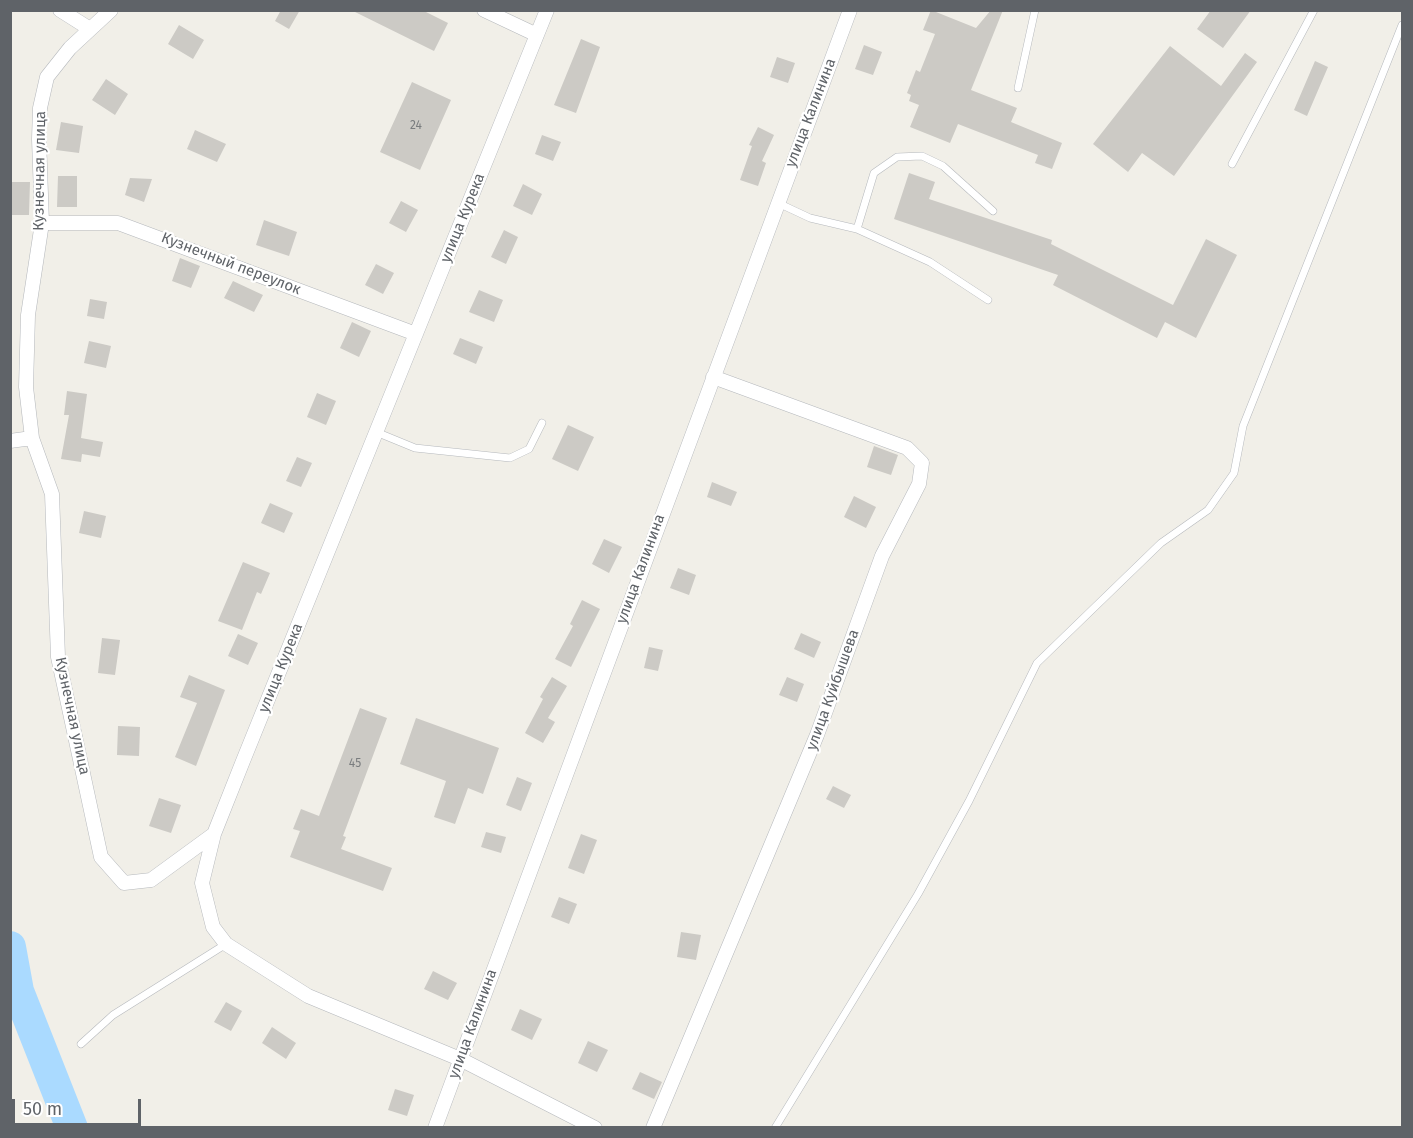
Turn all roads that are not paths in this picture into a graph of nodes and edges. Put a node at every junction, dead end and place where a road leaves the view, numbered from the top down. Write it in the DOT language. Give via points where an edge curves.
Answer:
graph roads {
  1 [pos="60,10"];
  2 [pos="111,10"];
  3 [pos="484,10"];
  4 [pos="547,10"];
  5 [pos="850,10"];
  6 [pos="1035,10"];
  7 [pos="1314,10"];
  8 [pos="1402,25"];
  9 [pos="90,30"];
  10 [pos="537,35"];
  11 [pos="1018,88"];
  12 [pos="1232,164"];
  13 [pos="778,203"];
  14 [pos="993,211"];
  15 [pos="42,223"];
  16 [pos="857,229"];
  17 [pos="988,300"];
  18 [pos="416,334"];
  19 [pos="713,377"];
  20 [pos="542,423"];
  21 [pos="376,432"];
  22 [pos="32,438"];
  23 [pos="10,441"];
  24 [pos="214,834"];
  25 [pos="226,944"];
  26 [pos="81,1044"];
  27 [pos="460,1059"];
  28 [pos="435,1128"];
  29 [pos="595,1128"];
  30 [pos="653,1128"];
  31 [pos="775,1128"];
  1 -- 9 [label="street"];
  2 -- 9 [label="street, Кузнечная улица"];
  3 -- 10 [label="street"];
  4 -- 10 [label="street, улица Курека"];
  5 -- 13 [label="street, улица Калинина"];
  6 -- 11 [label="lane"];
  7 -- 12 [label="lane"];
  8 -- 31 [label="lane" via="1243,426 1234,473 1208,510 1161,543 1037,663 918,894"];
  9 -- 15 [label="street, Кузнечная улица" via="46,77 39,139"];
  10 -- 18 [label="street, улица Курека"];
  13 -- 16 [label="lane" via="810,218"];
  13 -- 19 [label="street, улица Калинина"];
  14 -- 16 [label="lane" via="943,166 922,156 897,158 874,173"];
  15 -- 18 [label="street, Кузнечный переулок" via="118,223"];
  15 -- 22 [label="street, Кузнечная улица" via="28,315 26,387"];
  16 -- 17 [label="lane" via="930,262"];
  18 -- 21 [label="street, улица Курека"];
  19 -- 27 [label="street, улица Калинина"];
  19 -- 30 [label="street, улица Куйбышева" via="907,448 922,463 919,484 882,556 817,735"];
  20 -- 21 [label="lane" via="529,449 510,458 415,448"];
  21 -- 24 [label="street, улица Курека"];
  22 -- 23 [label="street"];
  22 -- 24 [label="street, Кузнечная улица" via="52,494 58,657 101,856 124,883 151,879"];
  24 -- 25 [label="street, улица Курека" via="202,883 213,927"];
  25 -- 26 [label="lane" via="113,1015"];
  25 -- 27 [label="street, улица Курека" via="308,996"];
  27 -- 28 [label="street, улица Калинина"];
  27 -- 29 [label="street, улица Курека"];
}
